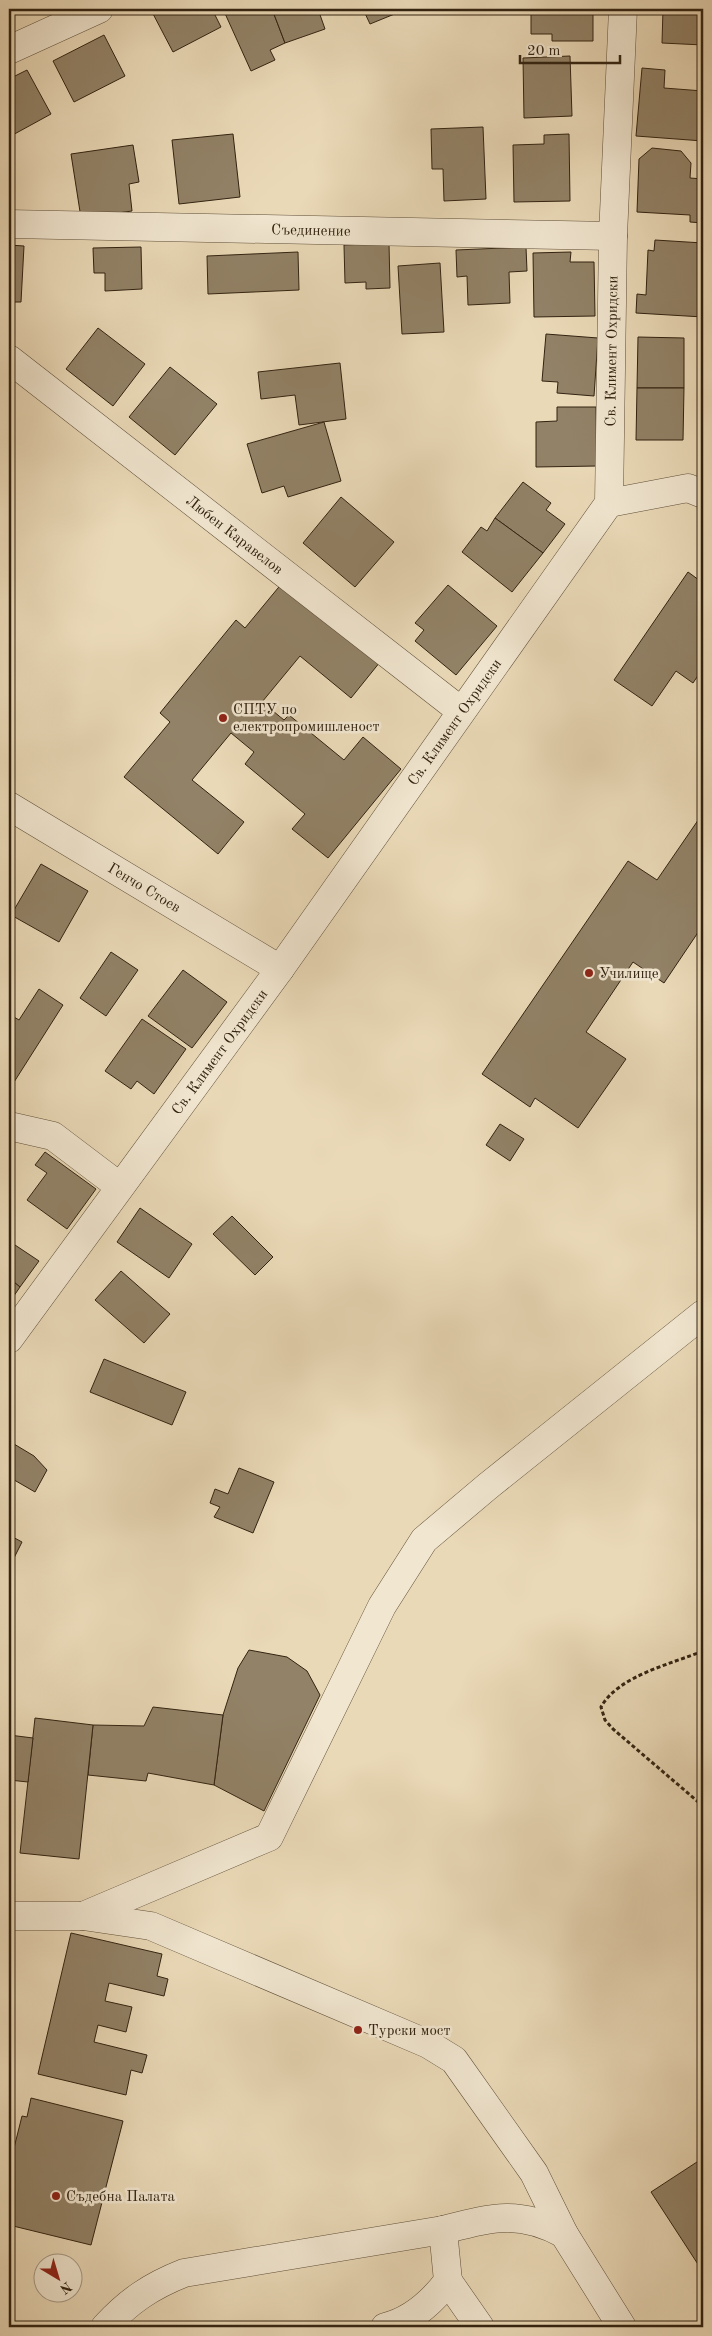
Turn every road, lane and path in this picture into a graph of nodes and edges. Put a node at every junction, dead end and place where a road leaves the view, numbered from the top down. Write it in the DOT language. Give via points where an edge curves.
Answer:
graph roads {
  1 [pos="99,9"];
  2 [pos="623,9"];
  3 [pos="9,50"];
  4 [pos="9,224"];
  5 [pos="614,236"];
  6 [pos="9,359"];
  7 [pos="703,494"];
  8 [pos="609,503"];
  9 [pos="461,711"];
  10 [pos="9,806"];
  11 [pos="280,969"];
  12 [pos="9,1126"];
  13 [pos="120,1186"];
  14 [pos="703,1314"];
  15 [pos="9,1340"];
  16 [pos="703,1650"];
  17 [pos="703,1806"];
  18 [pos="9,1916"];
  19 [pos="83,1916"];
  20 [pos="442,2230"];
  21 [pos="564,2234"];
  22 [pos="448,2282"];
  23 [pos="105,2327"];
  24 [pos="385,2327"];
  25 [pos="480,2327"];
  26 [pos="622,2327"];
  1 -- 3 [label="street"];
  2 -- 5 [label="street, Св. Климент Охридски"];
  4 -- 5 [label="street, Съединение"];
  5 -- 8 [label="street, Св. Климент Охридски"];
  6 -- 9 [label="street, Любен Каравелов"];
  7 -- 8 [label="street" via="688,488"];
  8 -- 9 [label="street, Св. Климент Охридски"];
  9 -- 11 [label="street, Св. Климент Охридски"];
  10 -- 11 [label="street, Генчо Стоев"];
  11 -- 13 [label="street, Св. Климент Охридски"];
  12 -- 13 [label="street" via="53,1136"];
  13 -- 15 [label="street, Св. Климент Охридски"];
  14 -- 19 [label="street" via="424,1540 382,1606 268,1837"];
  16 -- 17 [label="path" via="626,1682 608,1695 601,1708 613,1729"];
  18 -- 19 [label="street"];
  19 -- 21 [label="street" via="151,1926 442,2052 454,2060 534,2173"];
  20 -- 21 [label="street" via="514,2217 543,2222"];
  20 -- 22 [label="street"];
  20 -- 23 [label="street" via="184,2273 154,2285 121,2309"];
  21 -- 26 [label="street"];
  22 -- 24 [label="street" via="420,2309"];
  22 -- 25 [label="street"];
}
